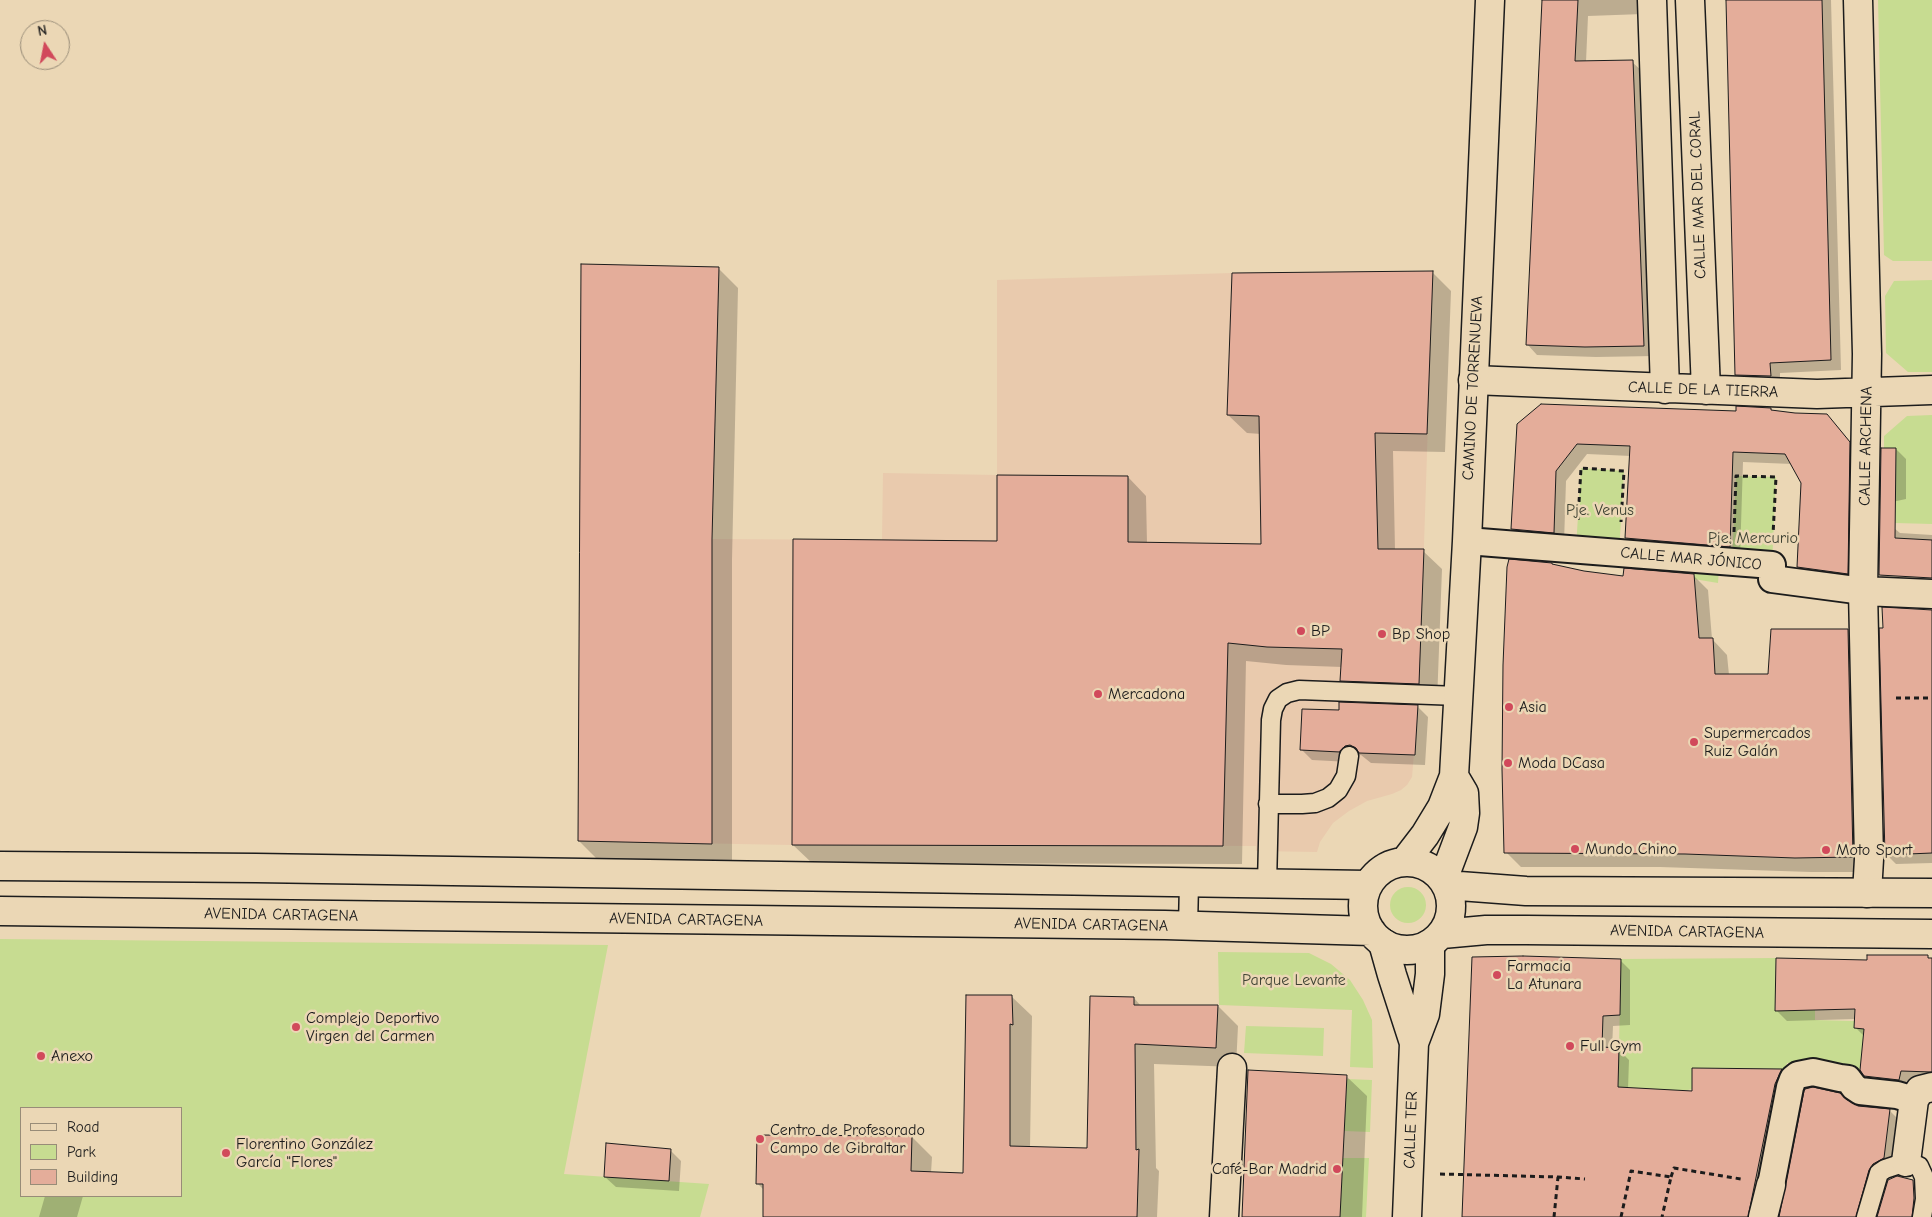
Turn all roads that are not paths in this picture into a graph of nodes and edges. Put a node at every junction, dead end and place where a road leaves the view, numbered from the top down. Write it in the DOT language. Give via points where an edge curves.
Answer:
graph roads {
  1 [pos="1490,0"];
  2 [pos="1652,0"];
  3 [pos="1690,0"];
  4 [pos="1858,0"];
  5 [pos="1473,380"];
  6 [pos="1665,389"];
  7 [pos="1706,390"];
  8 [pos="1932,390"];
  9 [pos="1867,393"];
  10 [pos="1467,541"];
  11 [pos="1863,591"];
  12 [pos="1932,594"];
  13 [pos="1458,696"];
  14 [pos="1349,756"];
  15 [pos="1454,776"];
  16 [pos="1268,804"];
  17 [pos="1406,862"];
  18 [pos="0,866"];
  19 [pos="1189,883"];
  20 [pos="1445,883"];
  21 [pos="1267,884"];
  22 [pos="1368,886"];
  23 [pos="1867,893"];
  24 [pos="1932,893"];
  25 [pos="0,911"];
  26 [pos="1188,927"];
  27 [pos="1932,934"];
  28 [pos="1377,937"];
  29 [pos="1436,939"];
  30 [pos="1414,1043"];
  31 [pos="1232,1068"];
  32 [pos="1923,1094"];
  33 [pos="1906,1162"];
  34 [pos="1771,1185"];
  35 [pos="1224,1217"];
  36 [pos="1407,1217"];
  37 [pos="1763,1217"];
  38 [pos="1866,1217"];
  39 [pos="1922,1217"];
  1 -- 5 [label="main road, CAMINO DE TORRENUEVA"];
  2 -- 6 [label="main road"];
  3 -- 7 [label="main road, CALLE MAR DEL CORAL"];
  4 -- 9 [label="main road, CALLE ARCHENA"];
  5 -- 6 [label="main road, CALLE DE LA TIERRA"];
  5 -- 10 [label="main road, CAMINO DE TORRENUEVA"];
  6 -- 7 [label="main road, CALLE DE LA TIERRA"];
  7 -- 9 [label="main road, CALLE DE LA TIERRA"];
  8 -- 9 [label="main road, CALLE DE LA TIERRA"];
  9 -- 11 [label="main road, CALLE ARCHENA"];
  10 -- 11 [label="street, CALLE MAR JÓNICO" via="1772,566 1772,579"];
  10 -- 13 [label="main road, CAMINO DE TORRENUEVA"];
  11 -- 12 [label="main road, CALLE MAR JÓNICO"];
  11 -- 23 [label="main road, CALLE ARCHENA"];
  13 -- 15 [label="main road, CAMINO DE TORRENUEVA"];
  13 -- 16 [label="lane" via="1350,700 1299,690 1287,693 1278,700 1271,720"];
  14 -- 16 [label="lane" via="1346,776 1338,790 1328,798 1315,803"];
  15 -- 17 [label="main road, CAMINO DE TORRENUEVA" via="1442,807"];
  15 -- 20 [label="main road, CAMINO DE TORRENUEVA" via="1464,793 1465,813"];
  16 -- 21 [label="lane"];
  17 -- 20 [label="main road" via="1420,863 1433,870"];
  17 -- 22 [label="main road" via="1382,870"];
  18 -- 19 [label="main road"];
  19 -- 21 [label="main road"];
  19 -- 26 [label="lane"];
  20 -- 23 [label="main road" via="1526,891"];
  20 -- 29 [label="main road" via="1451,898 1451,910 1448,923"];
  21 -- 22 [label="main road"];
  22 -- 28 [label="main road" via="1364,897 1365,921"];
  23 -- 24 [label="main road"];
  25 -- 26 [label="main road, AVENIDA CARTAGENA"];
  26 -- 28 [label="main road, AVENIDA CARTAGENA"];
  27 -- 29 [label="main road, AVENIDA CARTAGENA" via="1506,930"];
  28 -- 29 [label="main road" via="1394,948 1406,950 1418,949"];
  28 -- 30 [label="main road, CALLE TER"];
  29 -- 30 [label="main road, CALLE TER" via="1425,1014"];
  30 -- 36 [label="main road, CALLE TER"];
  31 -- 35 [label="main road"];
  32 -- 33 [label="main road"];
  32 -- 34 [label="street" via="1860,1091 1848,1080 1813,1072 1798,1075 1790,1087"];
  33 -- 38 [label="lane" via="1880,1173"];
  33 -- 39 [label="lane" via="1919,1166 1924,1177"];
  34 -- 37 [label="main road"];
}
